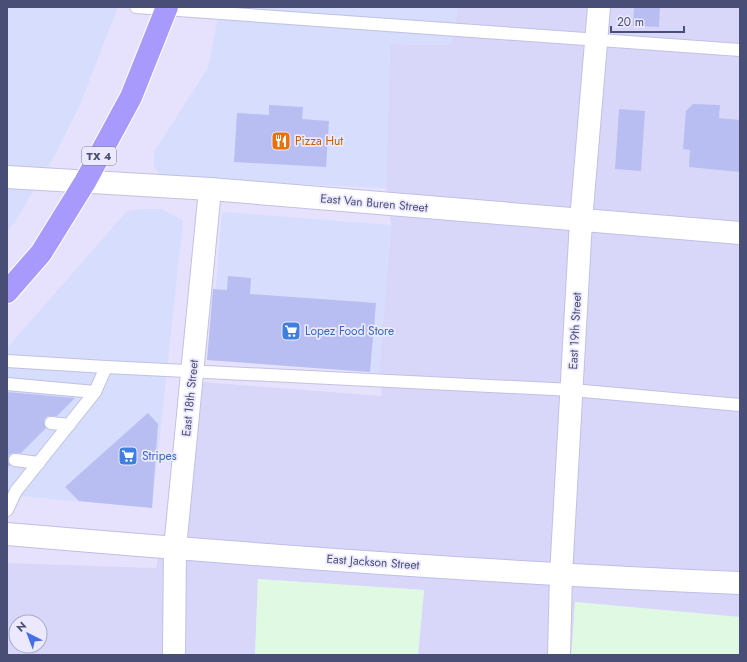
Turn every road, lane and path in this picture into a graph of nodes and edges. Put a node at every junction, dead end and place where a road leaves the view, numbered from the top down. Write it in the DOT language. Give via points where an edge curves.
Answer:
graph roads {
  1 [pos="136,7"];
  2 [pos="599,7"];
  3 [pos="167,8"];
  4 [pos="597,39"];
  5 [pos="740,50"];
  6 [pos="7,177"];
  7 [pos="85,182"];
  8 [pos="210,189"];
  9 [pos="581,221"];
  10 [pos="740,233"];
  11 [pos="7,292"];
  12 [pos="7,360"];
  13 [pos="106,367"];
  14 [pos="192,371"];
  15 [pos="7,384"];
  16 [pos="572,390"];
  17 [pos="95,392"];
  18 [pos="740,405"];
  19 [pos="51,423"];
  20 [pos="69,425"];
  21 [pos="15,460"];
  22 [pos="39,464"];
  23 [pos="12,491"];
  24 [pos="7,510"];
  25 [pos="7,534"];
  26 [pos="175,548"];
  27 [pos="561,576"];
  28 [pos="740,583"];
  29 [pos="174,655"];
  30 [pos="559,655"];
  1 -- 3 [label="lane"];
  2 -- 4 [label="street, East 19th Street"];
  3 -- 4 [label="lane"];
  3 -- 7 [label="main road, TX 4" via="131,97"];
  4 -- 5 [label="lane"];
  4 -- 9 [label="street, East 19th Street"];
  6 -- 7 [label="street, East Van Buren Street"];
  7 -- 8 [label="street, East Van Buren Street"];
  7 -- 11 [label="main road, TX 4" via="41,253"];
  8 -- 9 [label="street, East Van Buren Street"];
  8 -- 14 [label="street, East 18th Street"];
  9 -- 10 [label="street, East Van Buren Street"];
  9 -- 16 [label="street, East 19th Street"];
  12 -- 13 [label="lane"];
  13 -- 14 [label="lane"];
  13 -- 17 [label="lane"];
  14 -- 16 [label="lane"];
  14 -- 26 [label="street, East 18th Street"];
  15 -- 17 [label="lane"];
  16 -- 18 [label="lane"];
  16 -- 27 [label="street, East 19th Street"];
  17 -- 20 [label="lane"];
  19 -- 20 [label="lane"];
  20 -- 22 [label="lane"];
  21 -- 22 [label="lane"];
  22 -- 23 [label="lane"];
  23 -- 24 [label="lane"];
  25 -- 26 [label="street, East Jackson Street"];
  26 -- 27 [label="street, East Jackson Street"];
  26 -- 29 [label="street, East 18th Street"];
  27 -- 28 [label="street, East Jackson Street"];
  27 -- 30 [label="street, East 19th Street"];
}
